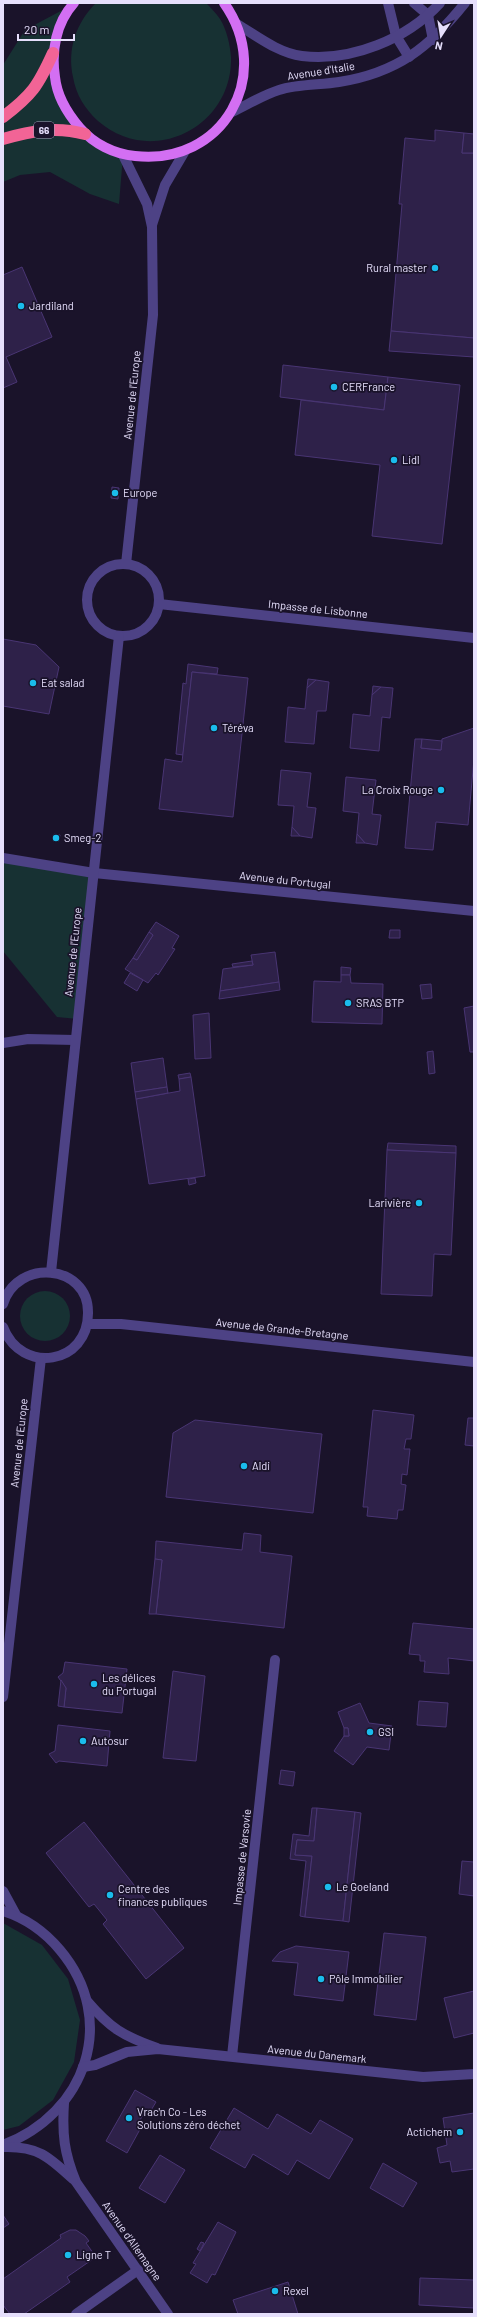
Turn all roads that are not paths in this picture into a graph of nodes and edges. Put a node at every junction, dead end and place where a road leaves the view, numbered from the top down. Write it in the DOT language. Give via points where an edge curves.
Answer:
graph roads {
  1 [pos="224,3"];
  2 [pos="388,3"];
  3 [pos="414,3"];
  4 [pos="440,3"];
  5 [pos="465,3"];
  6 [pos="73,4"];
  7 [pos="428,15"];
  8 [pos="237,24"];
  9 [pos="396,36"];
  10 [pos="433,40"];
  11 [pos="53,54"];
  12 [pos="409,57"];
  13 [pos="232,112"];
  14 [pos="3,117"];
  15 [pos="85,134"];
  16 [pos="3,139"];
  17 [pos="185,151"];
  18 [pos="123,155"];
  19 [pos="152,227"];
  20 [pos="126,564"];
  21 [pos="159,604"];
  22 [pos="119,636"];
  23 [pos="474,638"];
  24 [pos="3,858"];
  25 [pos="94,873"];
  26 [pos="474,911"];
  27 [pos="76,1040"];
  28 [pos="3,1043"];
  29 [pos="51,1272"];
  30 [pos="3,1304"];
  31 [pos="88,1324"];
  32 [pos="3,1327"];
  33 [pos="40,1358"];
  34 [pos="474,1362"];
  35 [pos="275,1660"];
  36 [pos="3,1697"];
  37 [pos="3,1891"];
  38 [pos="3,1911"];
  39 [pos="16,1915"];
  40 [pos="86,2000"];
  41 [pos="158,2048"];
  42 [pos="232,2056"];
  43 [pos="83,2067"];
  44 [pos="474,2074"];
  45 [pos="64,2103"];
  46 [pos="3,2146"];
  47 [pos="76,2182"];
  48 [pos="138,2270"];
  49 [pos="76,2314"];
  50 [pos="168,2314"];
  1 -- 8 [label="main road"];
  2 -- 9 [label="street"];
  3 -- 7 [label="street"];
  4 -- 7 [label="street, Avenue d'Italie"];
  5 -- 10 [label="street, Avenue d'Italie"];
  6 -- 11 [label="main road" via="63,19"];
  7 -- 9 [label="street, Avenue d'Italie"];
  7 -- 10 [label="street"];
  8 -- 9 [label="street, Avenue d'Italie" via="276,48 301,56 336,56 369,49"];
  8 -- 13 [label="main road" via="245,65 239,95"];
  9 -- 12 [label="street"];
  10 -- 12 [label="street, Avenue d'Italie"];
  11 -- 14 [label="highway" via="40,82 26,100"];
  11 -- 15 [label="main road" via="55,84 61,101 69,116"];
  12 -- 13 [label="street, Avenue d'Italie" via="389,68 352,80 280,90"];
  13 -- 17 [label="main road" via="219,128"];
  15 -- 16 [label="highway, 66" via="68,129 52,129"];
  15 -- 18 [label="main road"];
  17 -- 18 [label="main road" via="154,158"];
  17 -- 19 [label="street, Avenue de l'Europe" via="165,185"];
  18 -- 19 [label="street, Avenue de l'Europe" via="147,204"];
  19 -- 20 [label="street, Avenue de l'Europe" via="153,315"];
  20 -- 21 [label="street" via="147,573 158,592"];
  20 -- 22 [label="street" via="104,569 93,581 87,597 92,618 99,627"];
  21 -- 22 [label="street" via="150,624 141,631"];
  21 -- 23 [label="street, Impasse de Lisbonne"];
  22 -- 25 [label="street, Avenue de l'Europe"];
  24 -- 25 [label="street, Avenue du Portugal"];
  25 -- 26 [label="street, Avenue du Portugal"];
  25 -- 27 [label="street, Avenue de l'Europe"];
  27 -- 28 [label="street" via="28,1039"];
  27 -- 29 [label="street, Avenue de l'Europe"];
  29 -- 30 [label="street" via="37,1272 24,1277 13,1285"];
  29 -- 31 [label="street" via="64,1276 76,1284 84,1296"];
  31 -- 33 [label="street" via="76,1346 65,1354 53,1358"];
  31 -- 34 [label="street, Avenue de Grande-Bretagne" via="121,1324"];
  32 -- 33 [label="street" via="15,1347 27,1355"];
  33 -- 36 [label="street, Avenue de l'Europe"];
  35 -- 42 [label="street, Impasse de Varsovie"];
  37 -- 39 [label="street"];
  38 -- 39 [label="street"];
  39 -- 40 [label="street" via="48,1936 72,1965"];
  40 -- 41 [label="street, Avenue du Danemark" via="116,2030"];
  40 -- 43 [label="street" via="90,2022 89,2045"];
  41 -- 42 [label="street, Avenue du Danemark"];
  41 -- 43 [label="street, Avenue du Danemark" via="126,2052 95,2065"];
  42 -- 44 [label="street, Avenue du Danemark" via="423,2077"];
  43 -- 45 [label="street"];
  45 -- 46 [label="street" via="45,2123 22,2138"];
  45 -- 47 [label="street, Avenue d'Allemagne" via="64,2146"];
  46 -- 47 [label="street, Avenue d'Allemagne" via="24,2147 43,2155"];
  47 -- 48 [label="street, Avenue d'Allemagne"];
  48 -- 49 [label="street"];
  48 -- 50 [label="street, Avenue d'Allemagne"];
}
